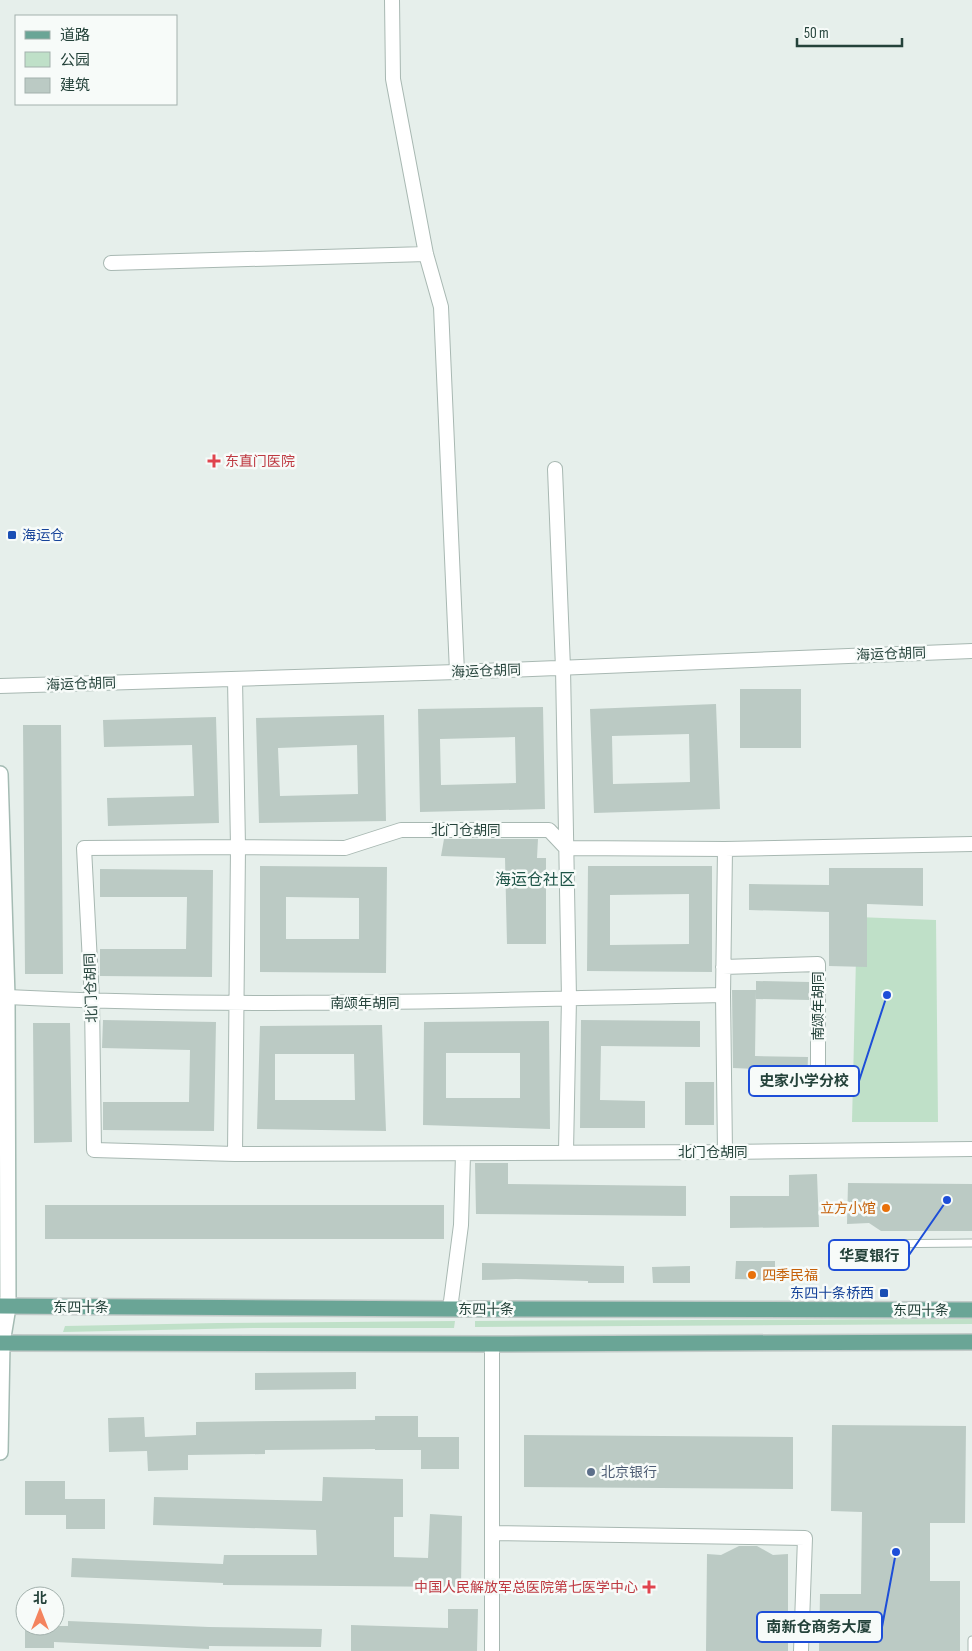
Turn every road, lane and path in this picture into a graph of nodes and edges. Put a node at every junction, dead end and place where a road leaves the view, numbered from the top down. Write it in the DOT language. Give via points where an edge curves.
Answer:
graph roads {
  1 [pos="392,0"];
  2 [pos="426,254"];
  3 [pos="111,263"];
  4 [pos="555,469"];
  5 [pos="972,651"];
  6 [pos="563,668"];
  7 [pos="457,672"];
  8 [pos="235,679"];
  9 [pos="0,686"];
  10 [pos="0,774"];
  11 [pos="972,844"];
  12 [pos="238,847"];
  13 [pos="566,848"];
  14 [pos="725,849"];
  15 [pos="723,967"];
  16 [pos="722,995"];
  17 [pos="8,997"];
  18 [pos="569,998"];
  19 [pos="92,1001"];
  20 [pos="235,1003"];
  21 [pos="818,1083"];
  22 [pos="972,1149"];
  23 [pos="566,1152"];
  24 [pos="724,1152"];
  25 [pos="235,1154"];
  26 [pos="463,1154"];
  27 [pos="972,1243"];
  28 [pos="864,1244"];
  29 [pos="4,1306"];
  30 [pos="450,1309"];
  31 [pos="972,1310"];
  32 [pos="972,1342"];
  33 [pos="1,1343"];
  34 [pos="492,1344"];
  35 [pos="0,1452"];
  36 [pos="492,1532"];
  37 [pos="972,1640"];
  38 [pos="972,1649"];
  39 [pos="492,1651"];
  40 [pos="801,1651"];
  1 -- 2 [label="street" via="393,79"];
  2 -- 3 [label="street"];
  2 -- 7 [label="street" via="441,307"];
  4 -- 6 [label="street"];
  5 -- 6 [label="street, 海运仓胡同"];
  6 -- 7 [label="street, 海运仓胡同"];
  6 -- 13 [label="street"];
  7 -- 8 [label="street, 海运仓胡同"];
  8 -- 9 [label="street, 海运仓胡同"];
  8 -- 12 [label="street"];
  10 -- 17 [label="main road"];
  11 -- 14 [label="street"];
  12 -- 13 [label="street, 北门仓胡同" via="345,848 401,830 549,830"];
  12 -- 19 [label="street, 北门仓胡同" via="84,848"];
  12 -- 20 [label="street"];
  13 -- 14 [label="street"];
  13 -- 18 [label="street"];
  14 -- 15 [label="street"];
  15 -- 16 [label="street"];
  15 -- 21 [label="street, 南颂年胡同" via="818,964"];
  16 -- 18 [label="street, 南颂年胡同"];
  16 -- 24 [label="street"];
  17 -- 19 [label="street, 南颂年胡同"];
  17 -- 29 [label="main road"];
  18 -- 20 [label="street, 南颂年胡同"];
  18 -- 23 [label="street"];
  19 -- 20 [label="street, 南颂年胡同"];
  19 -- 25 [label="street, 北门仓胡同" via="94,1150"];
  20 -- 25 [label="street"];
  22 -- 24 [label="street, 北门仓胡同"];
  23 -- 24 [label="street, 北门仓胡同"];
  23 -- 26 [label="street, 北门仓胡同"];
  25 -- 26 [label="street, 北门仓胡同"];
  26 -- 30 [label="street" via="461,1225"];
  27 -- 28 [label="lane"];
  29 -- 30 [label="main road, 东四十条"];
  29 -- 33 [label="main road"];
  30 -- 31 [label="main road, 东四十条"];
  32 -- 34 [label="main road"];
  33 -- 34 [label="main road"];
  33 -- 35 [label="main road"];
  34 -- 36 [label="street"];
  36 -- 39 [label="street"];
  36 -- 40 [label="street" via="806,1538"];
  37 -- 38 [label="lane"];
}
